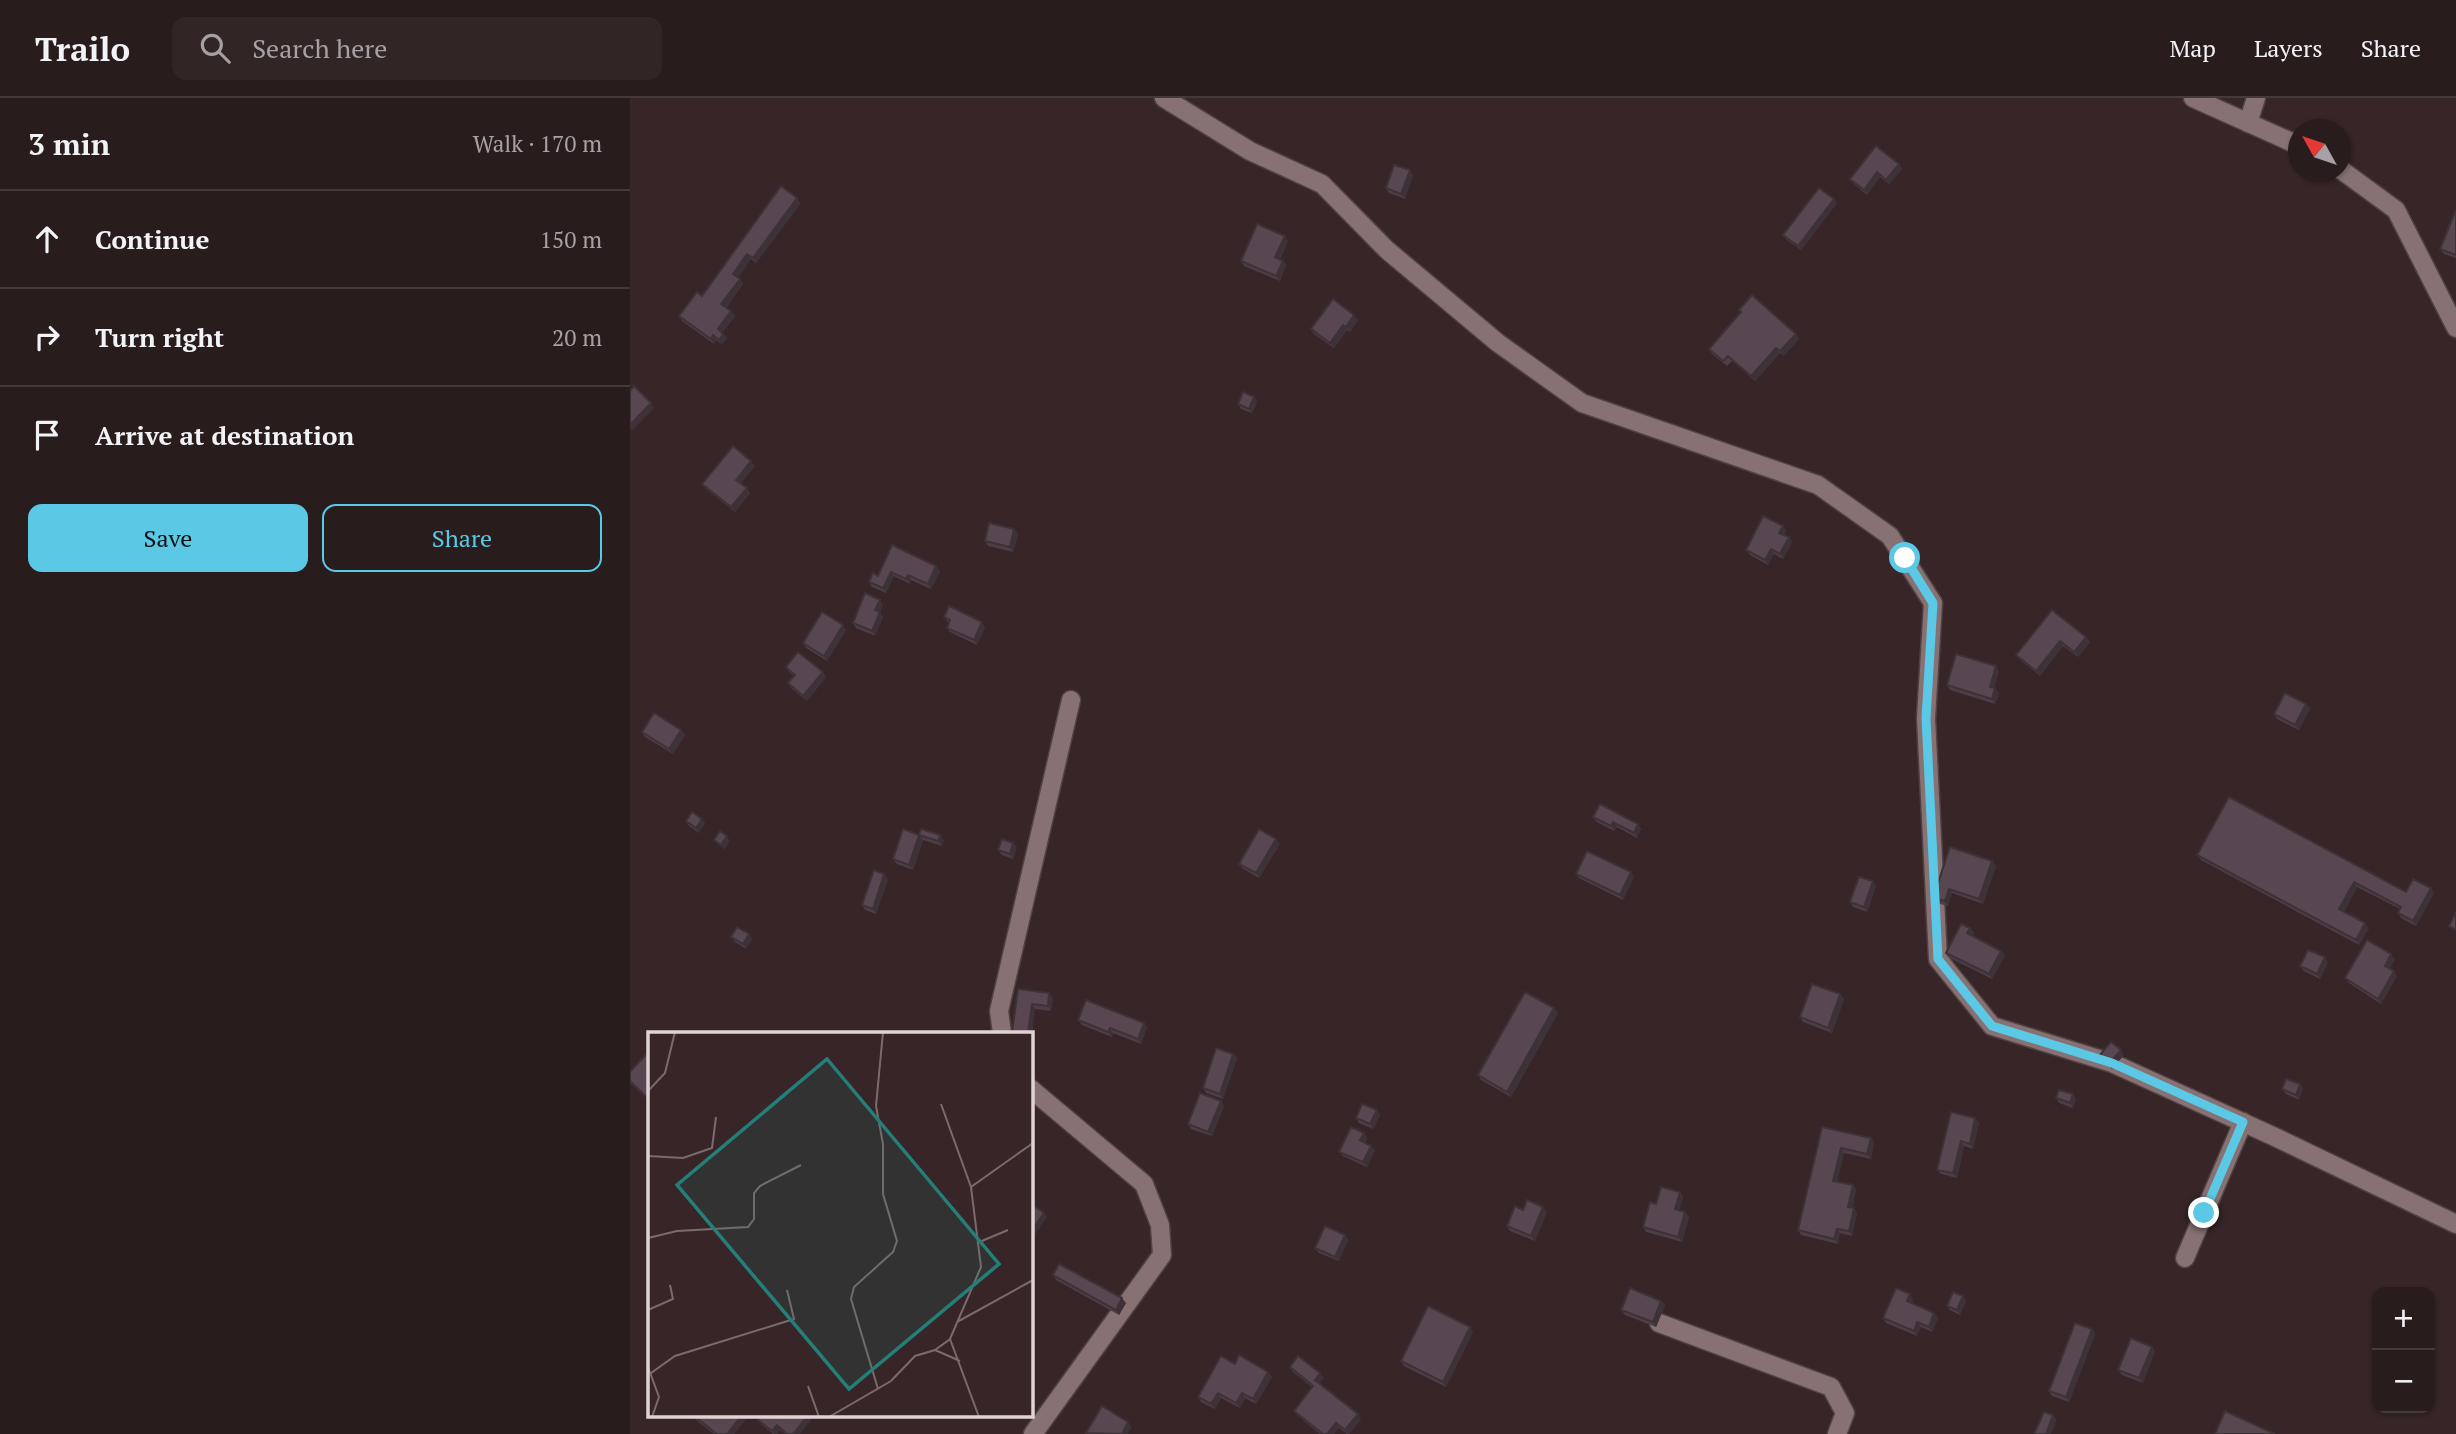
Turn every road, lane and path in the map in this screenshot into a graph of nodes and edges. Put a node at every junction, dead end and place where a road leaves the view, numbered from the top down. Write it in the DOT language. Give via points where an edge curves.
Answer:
graph roads {
  1 [pos="1164,98"];
  2 [pos="2193,98"];
  3 [pos="2256,98"];
  4 [pos="2248,123"];
  5 [pos="2288,141"];
  6 [pos="2351,177"];
  7 [pos="2456,328"];
  8 [pos="1071,700"];
  9 [pos="1002,1032"];
  10 [pos="1032,1090"];
  11 [pos="2243,1122"];
  12 [pos="2456,1224"];
  13 [pos="2185,1258"];
  14 [pos="1659,1323"];
  15 [pos="1033,1434"];
  16 [pos="1837,1434"];
  1 -- 11 [label="street" via="1250,151 1322,184 1387,250 1498,343 1583,403 1818,485 1891,536 1933,603 1926,718 1938,959 1992,1026 2112,1063"];
  2 -- 4 [label="street"];
  3 -- 4 [label="street"];
  4 -- 5 [label="street"];
  6 -- 7 [label="street" via="2396,210"];
  8 -- 9 [label="street" via="999,1011"];
  10 -- 15 [label="street" via="1144,1184 1160,1224 1162,1255"];
  11 -- 12 [label="street"];
  11 -- 13 [label="street"];
  14 -- 16 [label="street" via="1831,1387 1845,1413"];
}
